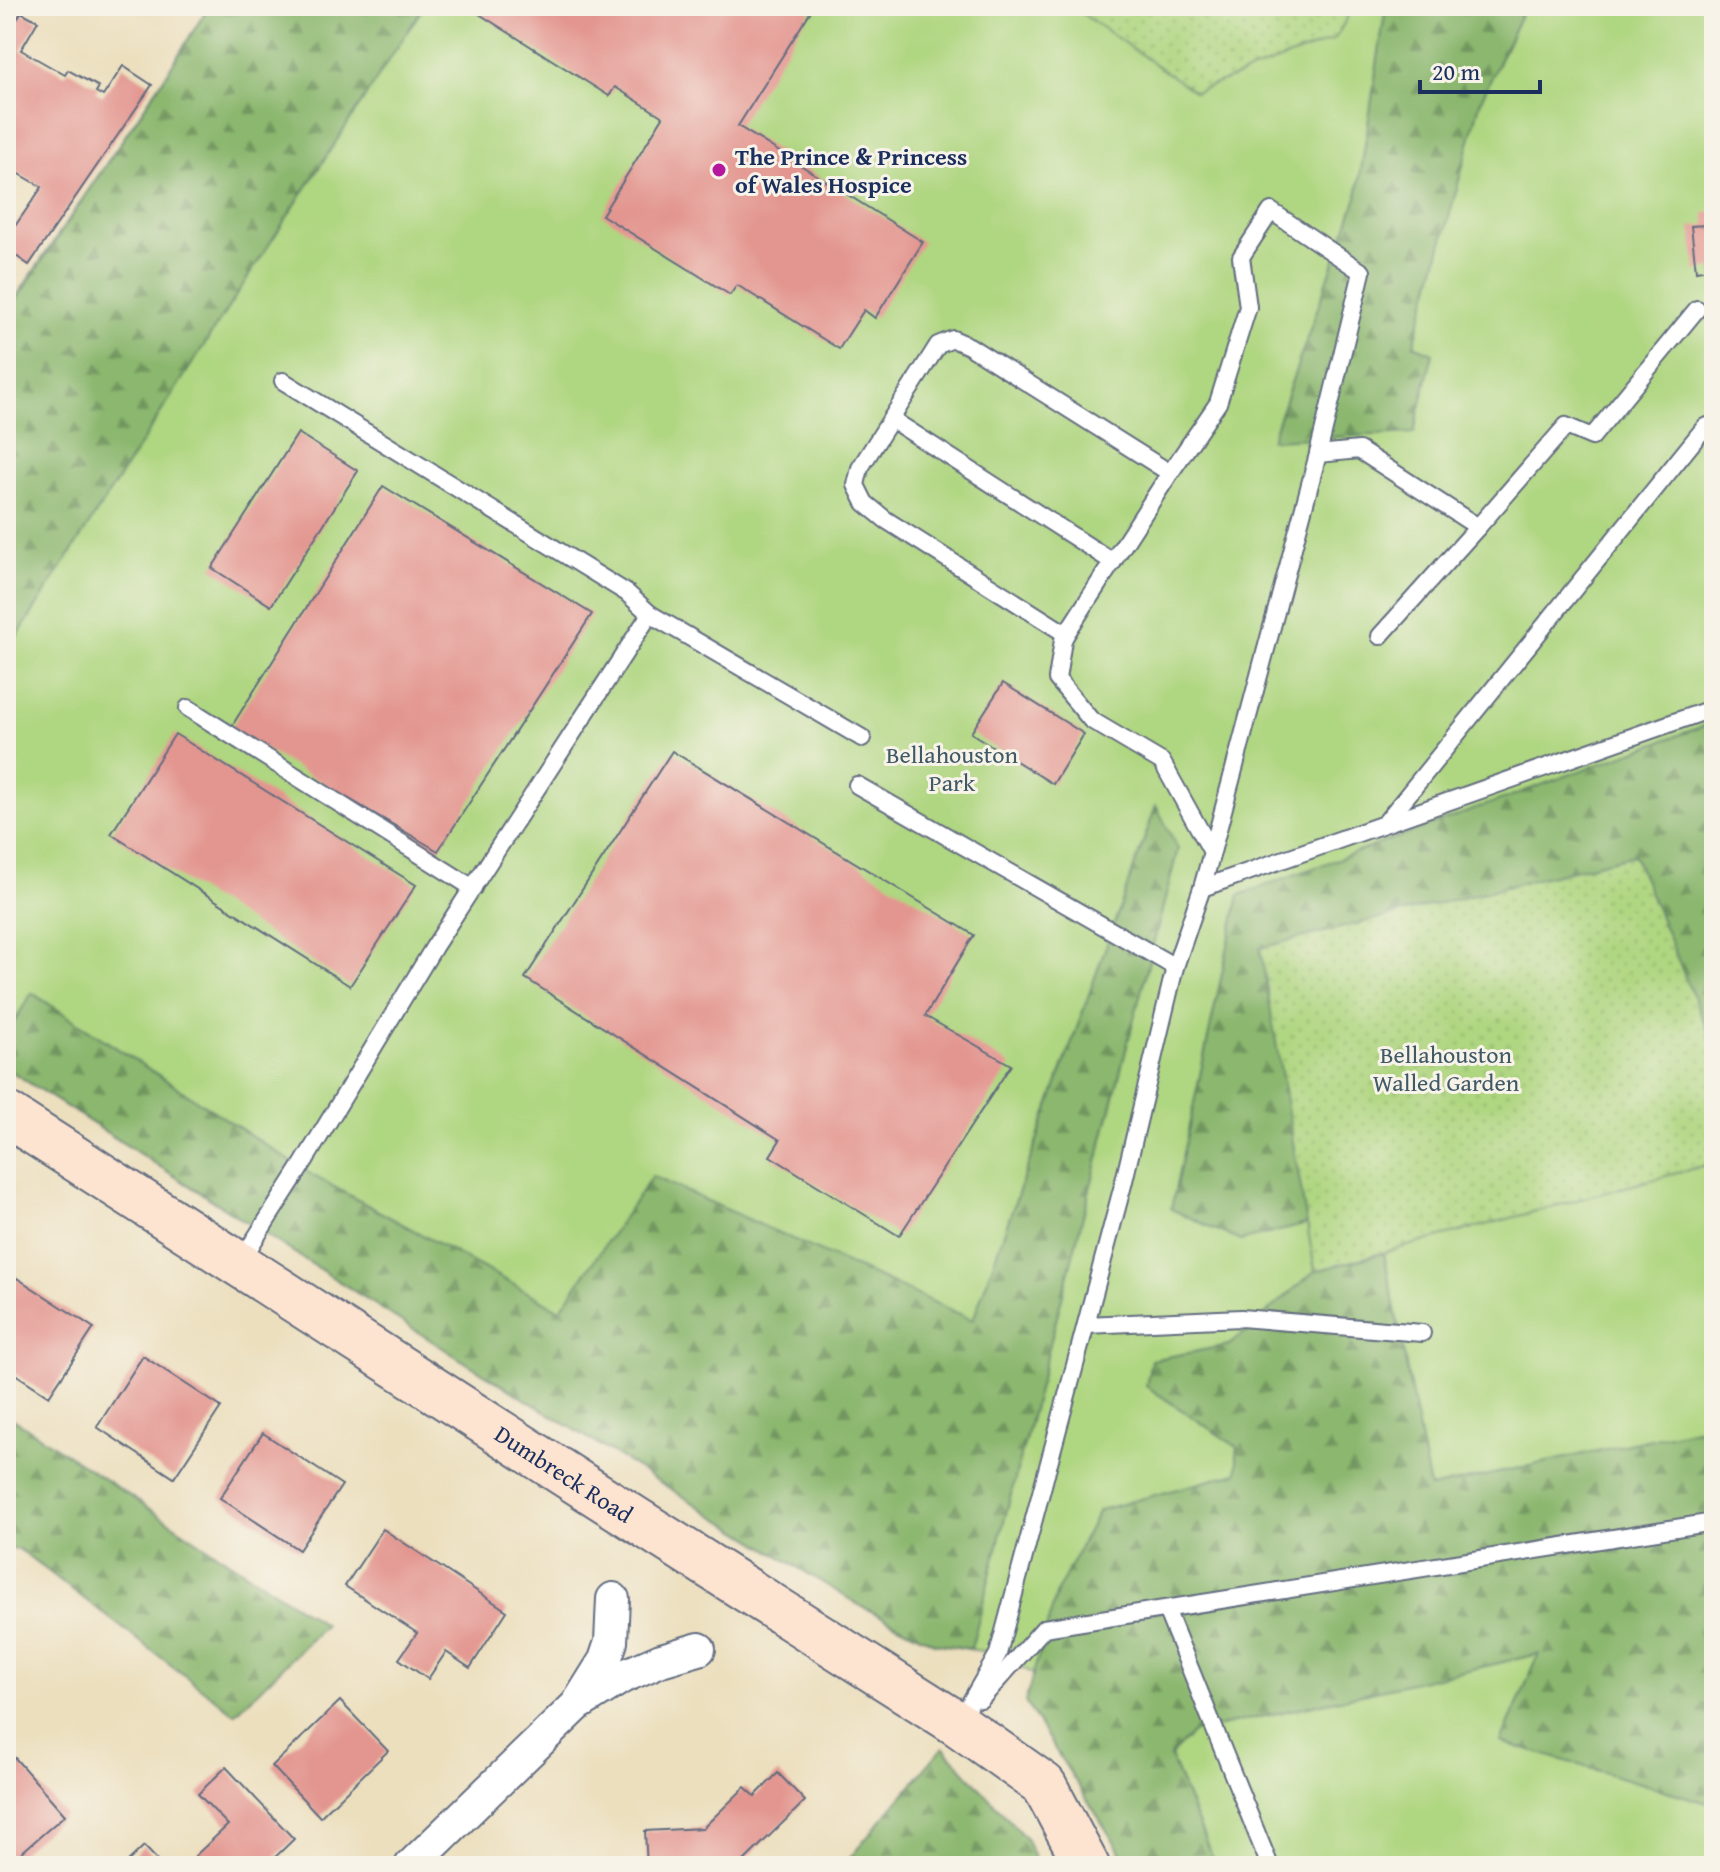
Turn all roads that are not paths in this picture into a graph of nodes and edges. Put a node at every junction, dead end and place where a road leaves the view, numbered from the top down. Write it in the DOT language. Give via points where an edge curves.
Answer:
graph roads {
  1 [pos="1697,309"];
  2 [pos="283,381"];
  3 [pos="891,419"];
  4 [pos="1714,424"];
  5 [pos="1318,454"];
  6 [pos="1170,473"];
  7 [pos="1478,527"];
  8 [pos="1113,562"];
  9 [pos="650,614"];
  10 [pos="1066,634"];
  11 [pos="1380,636"];
  12 [pos="188,708"];
  13 [pos="1714,708"];
  14 [pos="862,738"];
  15 [pos="857,785"];
  16 [pos="1385,824"];
  17 [pos="1212,852"];
  18 [pos="473,888"];
  19 [pos="1202,888"];
  20 [pos="1175,967"];
  21 [pos="6,1114"];
  22 [pos="238,1265"];
  23 [pos="1086,1325"];
  24 [pos="1422,1333"];
  25 [pos="1714,1522"];
  26 [pos="613,1599"];
  27 [pos="1166,1609"];
  28 [pos="699,1649"];
  29 [pos="577,1705"];
  30 [pos="958,1724"];
  31 [pos="411,1866"];
  32 [pos="1087,1866"];
  33 [pos="1270,1866"];
  1 -- 7 [label="lane" via="1592,437 1566,426"];
  2 -- 9 [label="lane" via="627,593"];
  3 -- 6 [label="lane" via="938,345 953,339"];
  3 -- 8 [label="lane"];
  3 -- 10 [label="lane" via="860,468 856,485 865,503"];
  4 -- 16 [label="lane" via="1705,427"];
  5 -- 6 [label="lane" via="1362,272 1271,211 1241,257 1248,307 1218,403"];
  5 -- 7 [label="lane" via="1359,450"];
  5 -- 17 [label="lane"];
  6 -- 8 [label="lane"];
  7 -- 11 [label="lane"];
  8 -- 10 [label="lane"];
  9 -- 14 [label="lane"];
  9 -- 18 [label="lane"];
  10 -- 17 [label="lane" via="1057,679 1091,720 1162,762"];
  12 -- 18 [label="lane"];
  13 -- 16 [label="lane"];
  15 -- 20 [label="lane"];
  16 -- 19 [label="lane"];
  17 -- 19 [label="lane"];
  18 -- 22 [label="lane"];
  19 -- 20 [label="lane"];
  20 -- 23 [label="lane"];
  21 -- 22 [label="main road, Dumbreck Road"];
  22 -- 30 [label="main road, Dumbreck Road"];
  23 -- 24 [label="lane" via="1241,1318"];
  23 -- 30 [label="lane" via="998,1654"];
  25 -- 27 [label="lane"];
  26 -- 29 [label="street" via="605,1660"];
  27 -- 30 [label="lane" via="1044,1628"];
  27 -- 33 [label="lane"];
  28 -- 29 [label="street" via="622,1677"];
  29 -- 31 [label="street"];
  30 -- 32 [label="main road, Dumbreck Road" via="1044,1785"];
}
